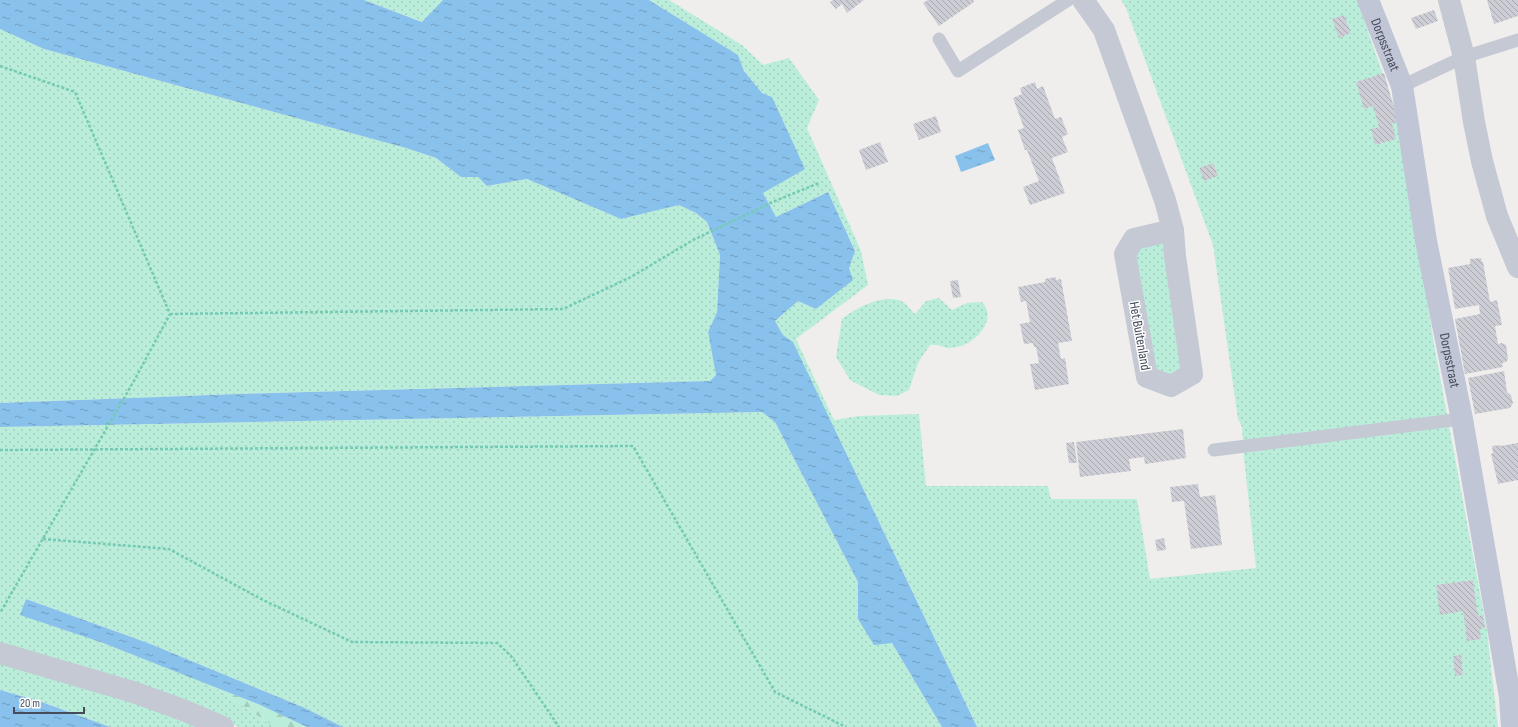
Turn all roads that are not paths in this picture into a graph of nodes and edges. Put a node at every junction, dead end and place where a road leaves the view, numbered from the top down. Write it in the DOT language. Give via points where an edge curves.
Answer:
graph roads {
  1 [pos="1068,0"];
  2 [pos="1083,0"];
  3 [pos="1368,0"];
  4 [pos="1449,0"];
  5 [pos="939,39"];
  6 [pos="1518,40"];
  7 [pos="1464,57"];
  8 [pos="1402,86"];
  9 [pos="1173,230"];
  10 [pos="1518,266"];
  11 [pos="1462,419"];
  12 [pos="1214,450"];
  13 [pos="0,653"];
  14 [pos="223,727"];
  15 [pos="1512,727"];
  1 -- 5 [label="lane" via="958,71"];
  2 -- 9 [label="street, Het Buitenland" via="1104,30 1165,200"];
  3 -- 8 [label="main road, Dorpsstraat"];
  4 -- 7 [label="street"];
  6 -- 7 [label="lane"];
  7 -- 8 [label="lane"];
  7 -- 10 [label="street" via="1482,161 1497,216"];
  8 -- 11 [label="main road, Dorpsstraat" via="1426,241"];
  9 -- 9 [label="street, Het Buitenland" via="1134,240 1125,254 1147,377 1171,386 1192,374"];
  11 -- 12 [label="lane"];
  11 -- 15 [label="main road, Dorpsstraat" via="1510,697"];
  13 -- 14 [label="street" via="133,692"];
}
